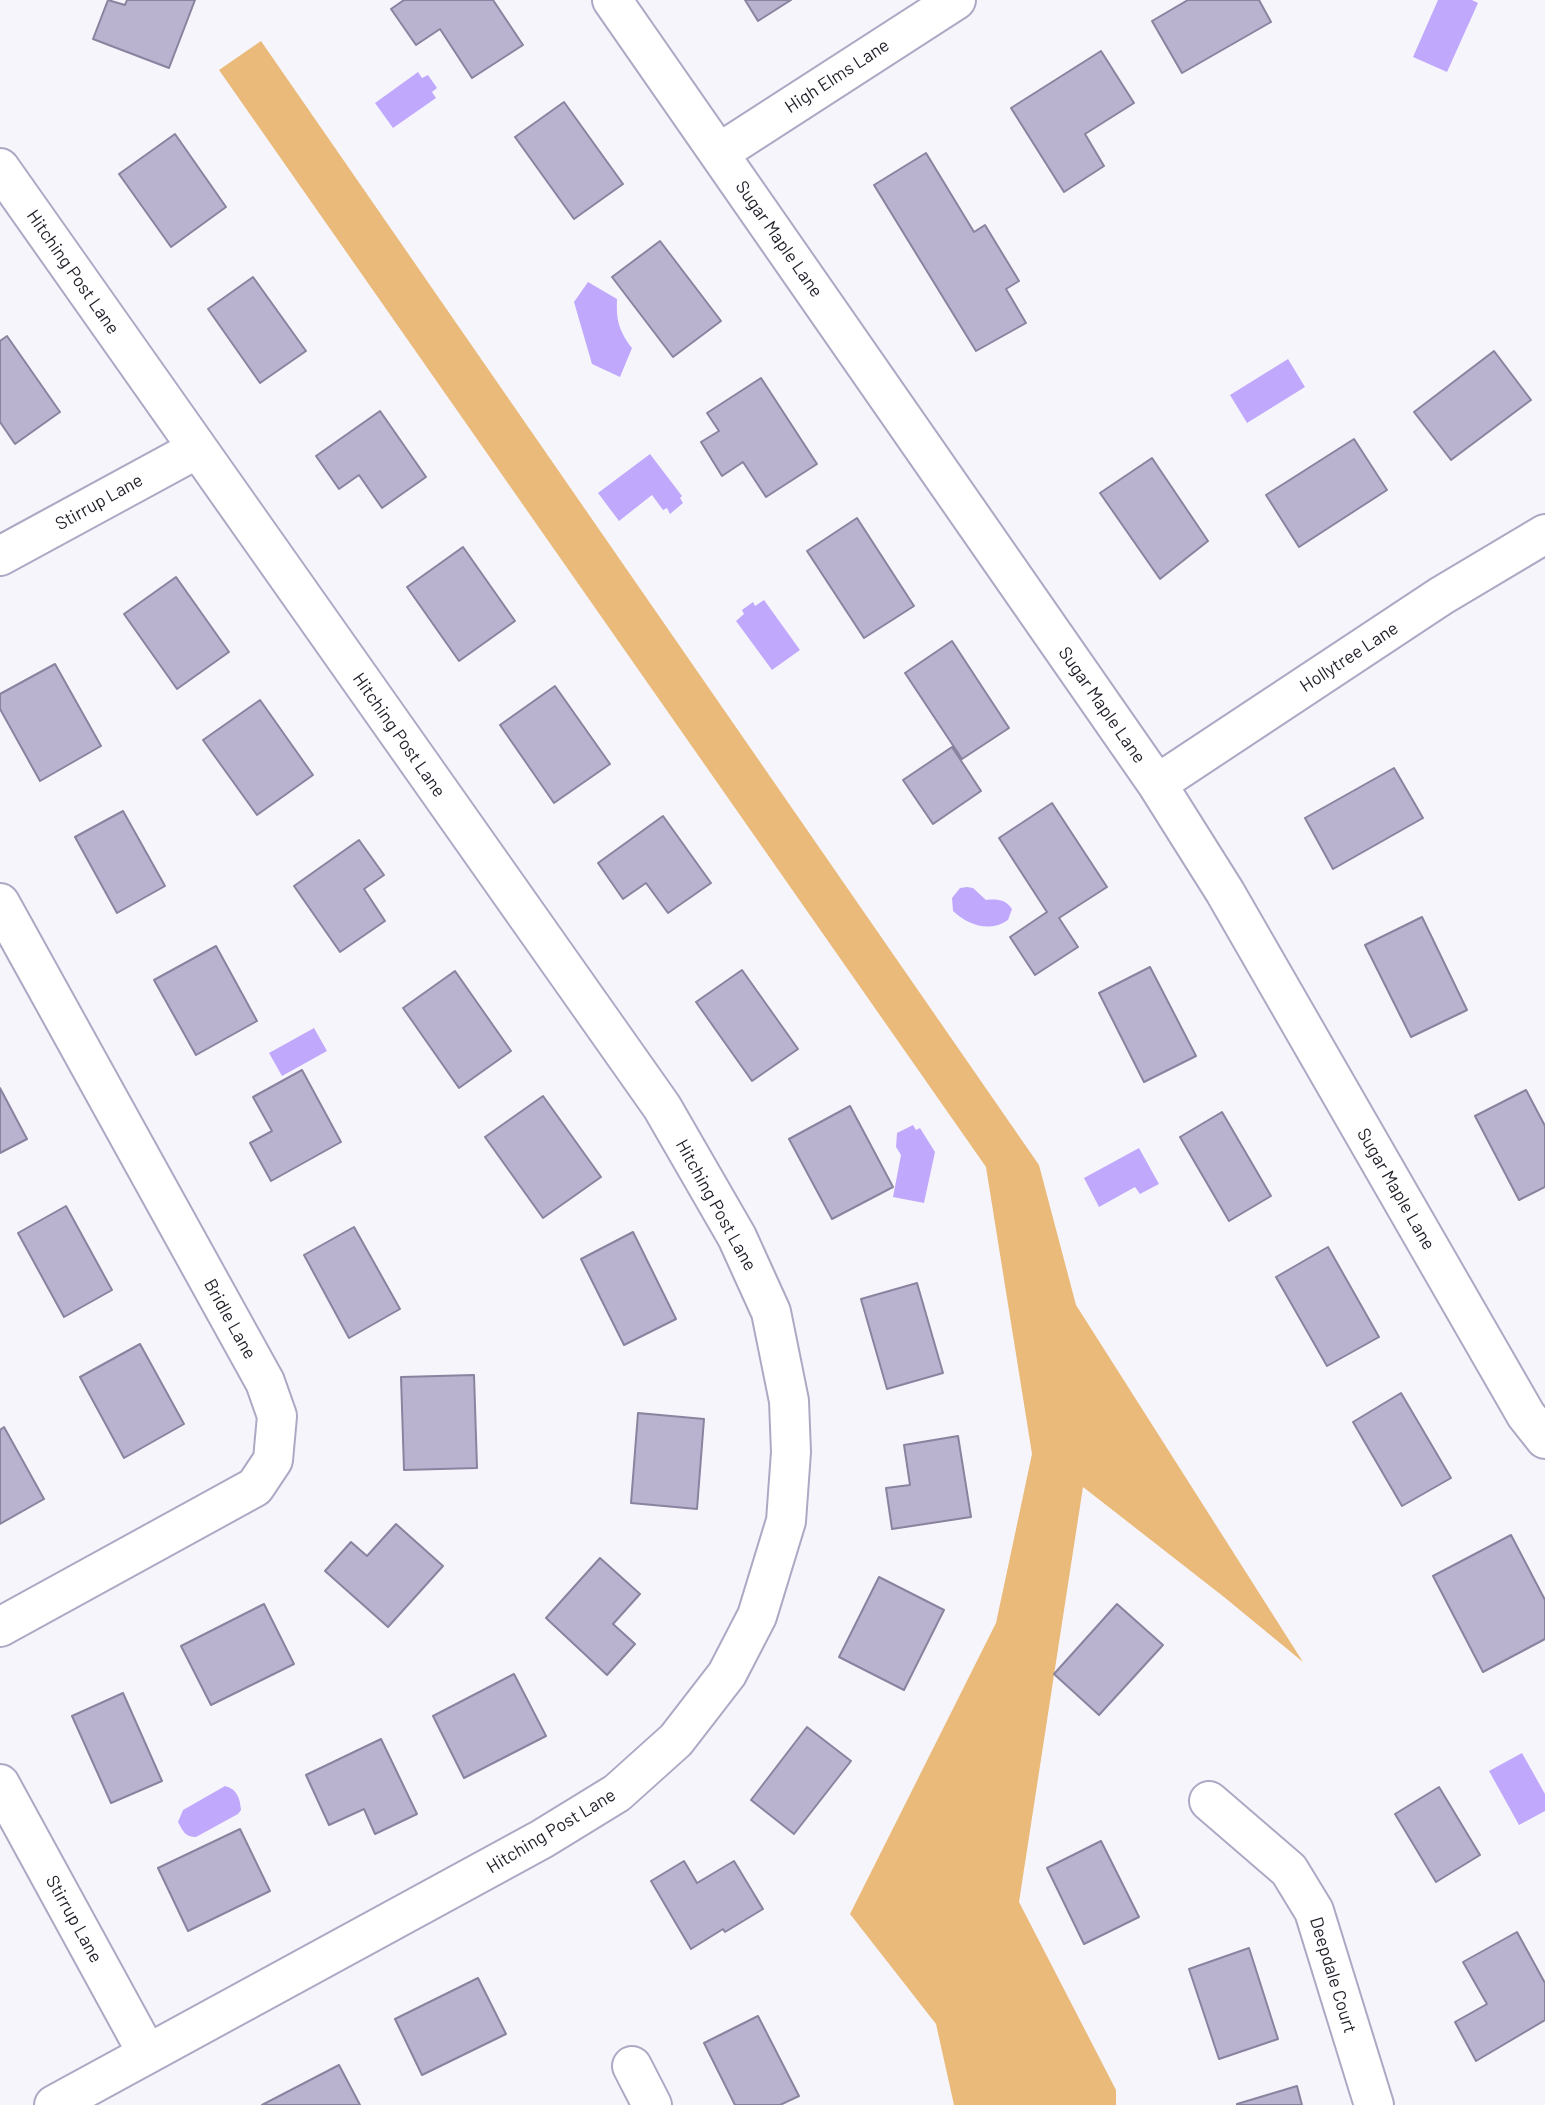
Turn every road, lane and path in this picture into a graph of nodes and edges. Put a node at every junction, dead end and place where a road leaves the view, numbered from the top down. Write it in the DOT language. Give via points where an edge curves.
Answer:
graph roads {
  1 [pos="612,0"];
  2 [pos="956,0"];
  3 [pos="719,153"];
  4 [pos="0,168"];
  5 [pos="197,449"];
  6 [pos="1545,534"];
  7 [pos="0,556"];
  8 [pos="1157,784"];
  9 [pos="0,903"];
  10 [pos="1545,1439"];
  11 [pos="0,1627"];
  12 [pos="0,1784"];
  13 [pos="1209,1801"];
  14 [pos="147,2053"];
  15 [pos="632,2066"];
  16 [pos="54,2105"];
  17 [pos="652,2105"];
  18 [pos="1374,2105"];
  1 -- 3 [label="street, Sugar Maple Lane"];
  2 -- 3 [label="street, High Elms Lane"];
  3 -- 8 [label="street, Sugar Maple Lane"];
  4 -- 5 [label="street, Hitching Post Lane"];
  5 -- 7 [label="street, Stirrup Lane"];
  5 -- 14 [label="street, Hitching Post Lane" via="662,1107 737,1237 771,1312 789,1401 791,1452 786,1521 757,1616 727,1674 676,1740 617,1793 542,1839"];
  6 -- 8 [label="street, Hollytree Lane" via="1441,596"];
  8 -- 10 [label="street, Sugar Maple Lane" via="1226,892 1526,1415"];
  9 -- 11 [label="street, Bridle Lane" via="265,1382 277,1416 274,1460 255,1487"];
  12 -- 14 [label="street, Stirrup Lane"];
  13 -- 18 [label="street, Deepdale Court" via="1289,1870 1314,1910"];
  14 -- 16 [label="street, Hitching Post Lane"];
  15 -- 17 [label="street"];
}
